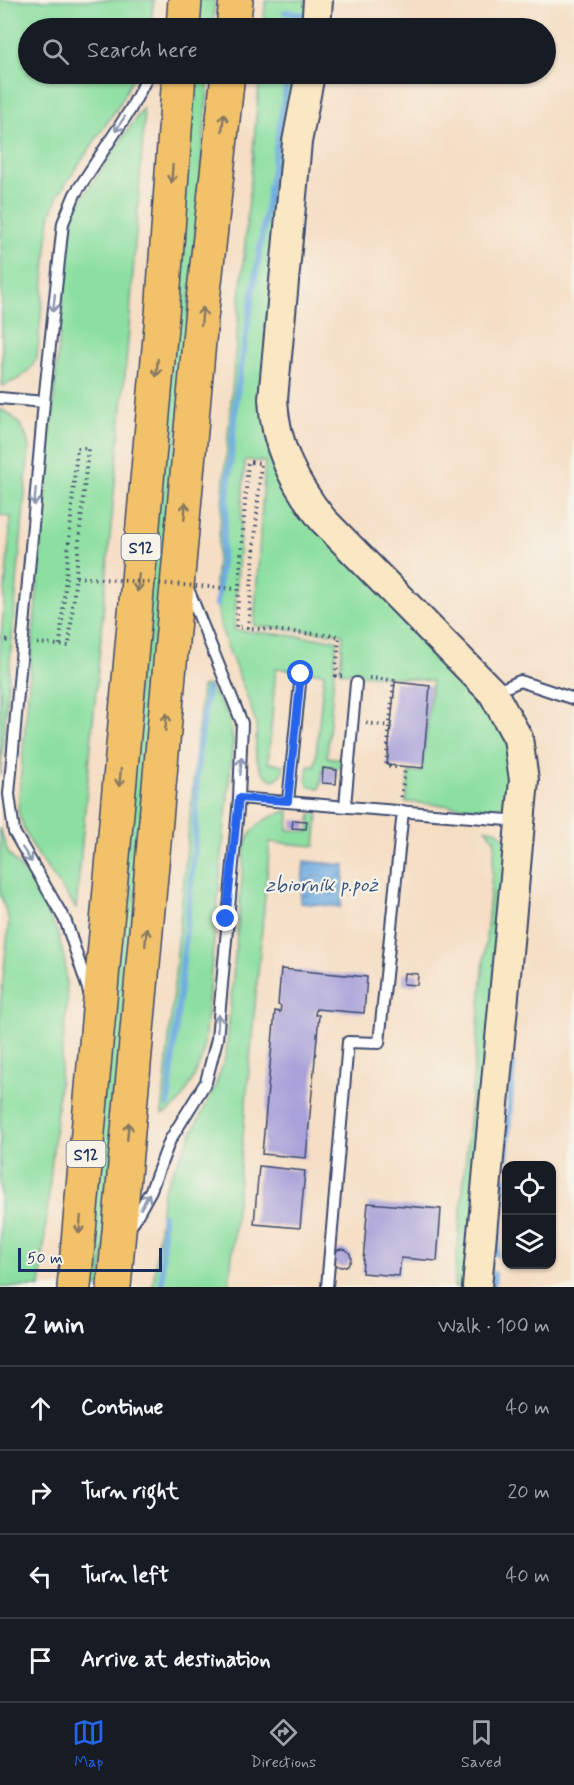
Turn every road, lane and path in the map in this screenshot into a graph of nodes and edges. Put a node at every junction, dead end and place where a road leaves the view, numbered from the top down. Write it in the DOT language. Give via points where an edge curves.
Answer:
graph roads {
  1 [pos="179,0"];
  2 [pos="236,0"];
  3 [pos="318,0"];
  4 [pos="180,16"];
  5 [pos="234,18"];
  6 [pos="317,18"];
  7 [pos="144,84"];
  8 [pos="178,84"];
  9 [pos="227,84"];
  10 [pos="308,84"];
  11 [pos="0,398"];
  12 [pos="44,402"];
  13 [pos="180,569"];
  14 [pos="76,577"];
  15 [pos="237,589"];
  16 [pos="248,628"];
  17 [pos="301,674"];
  18 [pos="369,678"];
  19 [pos="354,679"];
  20 [pos="368,690"];
  21 [pos="493,693"];
  22 [pos="574,699"];
  23 [pos="366,712"];
  24 [pos="365,723"];
  25 [pos="391,726"];
  26 [pos="364,734"];
  27 [pos="396,767"];
  28 [pos="405,771"];
  29 [pos="393,796"];
  30 [pos="239,798"];
  31 [pos="288,801"];
  32 [pos="345,806"];
  33 [pos="403,811"];
  34 [pos="522,821"];
  35 [pos="98,1020"];
  36 [pos="117,1252"];
  37 [pos="74,1287"];
  38 [pos="114,1287"];
  39 [pos="327,1287"];
  40 [pos="477,1287"];
  1 -- 4 [label="lane"];
  2 -- 5 [label="highway"];
  3 -- 6 [label="street"];
  7 -- 12 [label="lane, one-way" via="75,194 63,223"];
  8 -- 35 [label="highway, S12, one-way" via="162,315"];
  13 -- 9 [label="highway, S12, one-way" via="201,320"];
  10 -- 21 [label="street" via="297,142 273,399 276,431 288,464 312,507"];
  11 -- 12 [label="lane"];
  12 -- 35 [label="lane, one-way" via="9,794 11,822 22,849 66,922"];
  30 -- 13 [label="lane, one-way" via="242,723"];
  36 -- 13 [label="highway, S12, one-way"];
  14 -- 14 [label="path" via="88,448 76,447 60,645 69,646"];
  14 -- 15 [label="path, bridge"];
  15 -- 16 [label="path" via="236,627"];
  15 -- 16 [label="path" via="248,462 261,463"];
  16 -- 19 [label="path" via="339,636 336,676"];
  17 -- 31 [label="lane"];
  18 -- 19 [label="path"];
  18 -- 20 [label="path"];
  18 -- 25 [label="path" via="394,680"];
  19 -- 32 [label="lane"];
  21 -- 22 [label="lane" via="520,681"];
  21 -- 34 [label="street" via="512,724 521,752"];
  23 -- 24 [label="path"];
  24 -- 25 [label="path"];
  24 -- 26 [label="path"];
  25 -- 27 [label="path" via="386,766"];
  28 -- 29 [label="path" via="403,798"];
  30 -- 31 [label="lane"];
  36 -- 30 [label="lane, one-way" via="151,1190 170,1140 212,1066"];
  31 -- 32 [label="lane"];
  32 -- 33 [label="lane"];
  33 -- 34 [label="lane"];
  33 -- 39 [label="lane" via="379,1043 348,1042"];
  34 -- 40 [label="street"];
  35 -- 37 [label="highway, S12, one-way"];
  36 -- 38 [label="highway, S12"];
}
